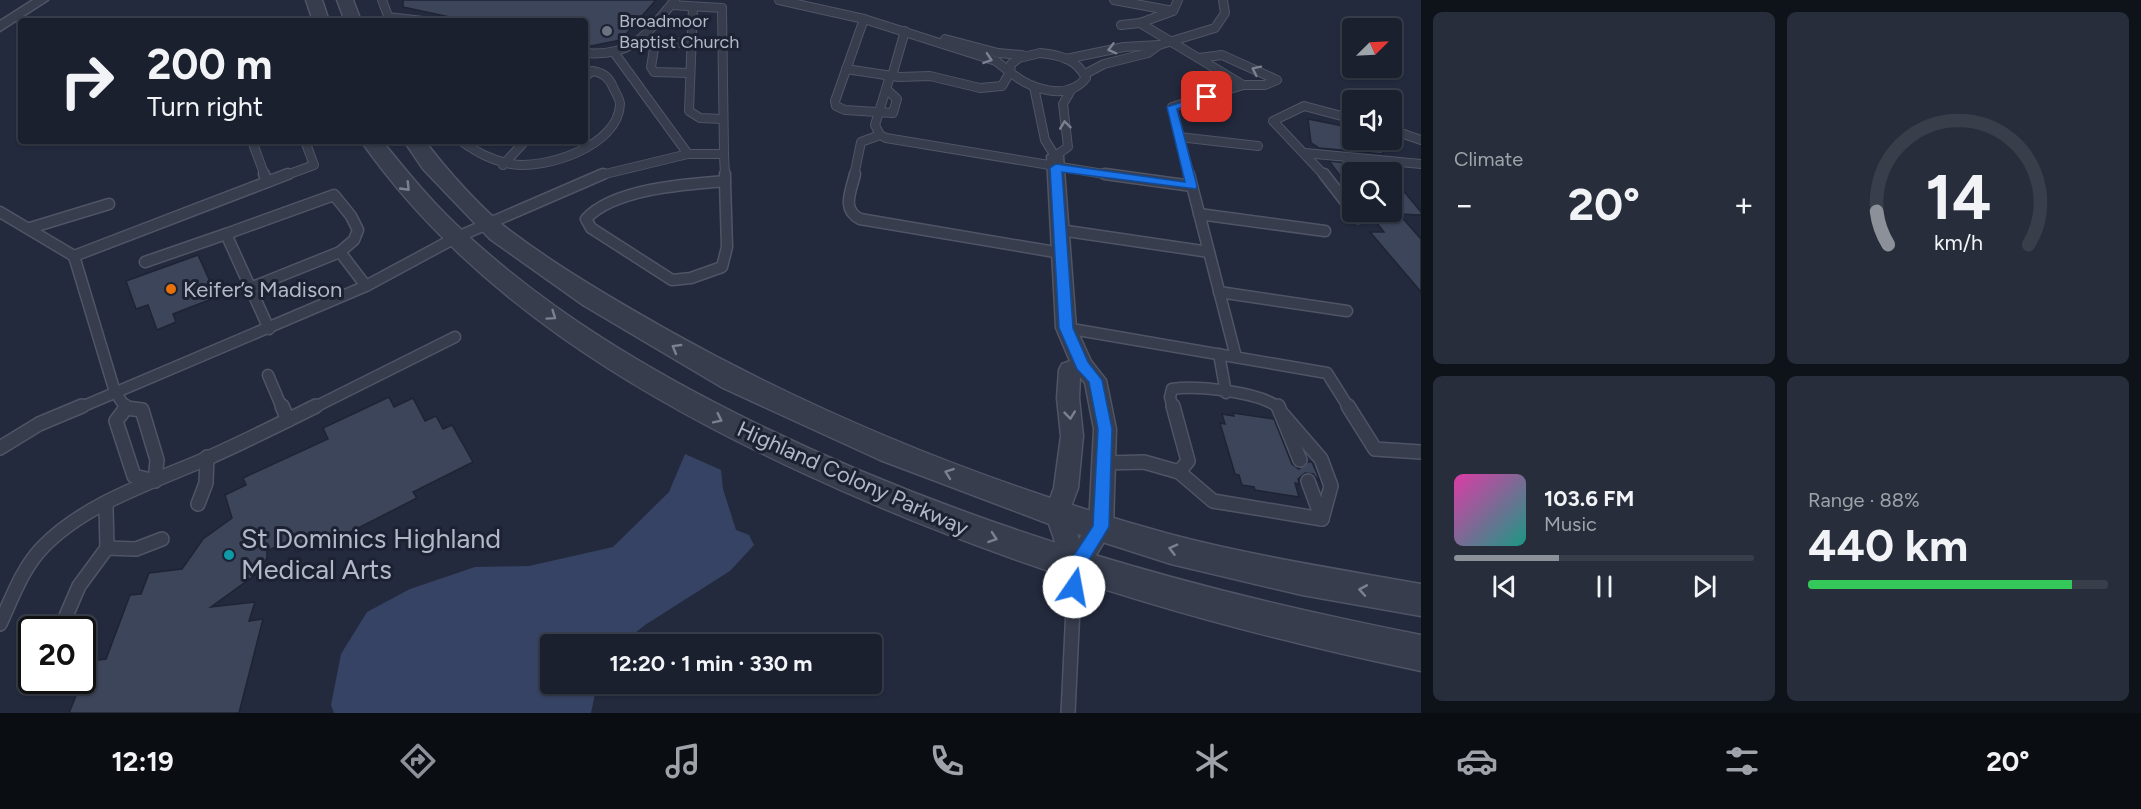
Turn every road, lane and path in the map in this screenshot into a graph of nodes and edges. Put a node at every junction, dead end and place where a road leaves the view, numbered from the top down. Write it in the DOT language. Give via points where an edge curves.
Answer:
graph roads {
  1 [pos="42,0"];
  2 [pos="314,0"];
  3 [pos="345,0"];
  4 [pos="381,0"];
  5 [pos="779,0"];
  6 [pos="1114,0"];
  7 [pos="1178,0"];
  8 [pos="1223,0"];
  9 [pos="673,2"];
  10 [pos="693,7"];
  11 [pos="1173,11"];
  12 [pos="320,18"];
  13 [pos="352,18"];
  14 [pos="389,18"];
  15 [pos="864,19"];
  16 [pos="1140,23"];
  17 [pos="1121,25"];
  18 [pos="0,27"];
  19 [pos="905,31"];
  20 [pos="924,37"];
  21 [pos="640,39"];
  22 [pos="1171,41"];
  23 [pos="655,43"];
  24 [pos="692,43"];
  25 [pos="1159,45"];
  26 [pos="588,53"];
  27 [pos="616,55"];
  28 [pos="1022,55"];
  29 [pos="1199,58"];
  30 [pos="1066,59"];
  31 [pos="846,69"];
  32 [pos="1011,72"];
  33 [pos="588,74"];
  34 [pos="690,74"];
  35 [pos="1085,74"];
  36 [pos="891,76"];
  37 [pos="1243,85"];
  38 [pos="1034,87"];
  39 [pos="886,89"];
  40 [pos="1071,90"];
  41 [pos="878,114"];
  42 [pos="1342,116"];
  43 [pos="723,119"];
  44 [pos="1402,133"];
  45 [pos="880,135"];
  46 [pos="1179,137"];
  47 [pos="1421,140"];
  48 [pos="253,144"];
  49 [pos="306,144"];
  50 [pos="373,144"];
  51 [pos="416,144"];
  52 [pos="464,144"];
  53 [pos="522,144"];
  54 [pos="1258,146"];
  55 [pos="1305,153"];
  56 [pos="688,154"];
  57 [pos="724,154"];
  58 [pos="1055,162"];
  59 [pos="1421,164"];
  60 [pos="503,165"];
  61 [pos="725,181"];
  62 [pos="267,182"];
  63 [pos="1192,186"];
  64 [pos="1342,198"];
  65 [pos="109,204"];
  66 [pos="0,212"];
  67 [pos="1199,214"];
  68 [pos="487,224"];
  69 [pos="30,228"];
  70 [pos="1060,230"];
  71 [pos="1325,231"];
  72 [pos="226,234"];
  73 [pos="455,238"];
  74 [pos="340,252"];
  75 [pos="1209,252"];
  76 [pos="1061,253"];
  77 [pos="74,256"];
  78 [pos="145,262"];
  79 [pos="366,286"];
  80 [pos="250,288"];
  81 [pos="1219,292"];
  82 [pos="1347,311"];
  83 [pos="1066,328"];
  84 [pos="269,329"];
  85 [pos="455,337"];
  86 [pos="1219,354"];
  87 [pos="1236,357"];
  88 [pos="1082,365"];
  89 [pos="268,375"];
  90 [pos="115,392"];
  91 [pos="1226,393"];
  92 [pos="126,408"];
  93 [pos="1283,415"];
  94 [pos="288,420"];
  95 [pos="0,448"];
  96 [pos="1421,452"];
  97 [pos="207,458"];
  98 [pos="1300,460"];
  99 [pos="1105,463"];
  100 [pos="1179,472"];
  101 [pos="155,481"];
  102 [pos="1308,481"];
  103 [pos="198,504"];
  104 [pos="106,506"];
  105 [pos="1057,512"];
  106 [pos="1322,519"];
  107 [pos="1101,527"];
  108 [pos="162,539"];
  109 [pos="107,548"];
  110 [pos="1075,566"];
  111 [pos="1421,600"];
  112 [pos="66,616"];
  113 [pos="0,624"];
  114 [pos="1421,653"];
  115 [pos="1068,713"];
  1 -- 18 [label="street"];
  2 -- 12 [label="street"];
  3 -- 13 [label="street"];
  4 -- 14 [label="lane"];
  5 -- 15 [label="lane"];
  6 -- 11 [label="lane"];
  7 -- 11 [label="lane"];
  8 -- 22 [label="lane" via="1225,13 1215,28"];
  9 -- 10 [label="lane"];
  9 -- 21 [label="lane"];
  10 -- 24 [label="lane"];
  10 -- 43 [label="lane" via="722,8"];
  11 -- 16 [label="lane"];
  15 -- 19 [label="lane"];
  15 -- 31 [label="lane"];
  16 -- 17 [label="lane"];
  16 -- 22 [label="lane"];
  19 -- 20 [label="lane"];
  19 -- 36 [label="lane"];
  20 -- 28 [label="lane"];
  20 -- 32 [label="lane, one-way" via="996,61"];
  21 -- 23 [label="lane"];
  21 -- 27 [label="lane"];
  22 -- 25 [label="lane"];
  22 -- 29 [label="lane"];
  23 -- 24 [label="lane"];
  23 -- 34 [label="lane" via="651,67 654,72"];
  24 -- 34 [label="lane"];
  25 -- 30 [label="lane, one-way" via="1136,43"];
  25 -- 35 [label="lane"];
  26 -- 27 [label="lane"];
  27 -- 56 [label="lane"];
  28 -- 30 [label="lane"];
  28 -- 32 [label="lane" via="1011,63"];
  29 -- 37 [label="lane"];
  37 -- 29 [label="lane, one-way" via="1277,81 1222,55"];
  30 -- 35 [label="lane"];
  31 -- 36 [label="lane"];
  31 -- 41 [label="lane" via="836,106"];
  32 -- 36 [label="lane" via="998,87 976,89"];
  32 -- 38 [label="lane"];
  33 -- 60 [label="lane" via="599,71 618,93 619,110 607,135 555,160"];
  34 -- 43 [label="lane" via="689,111 700,118"];
  35 -- 40 [label="lane" via="1083,84"];
  36 -- 39 [label="lane"];
  37 -- 46 [label="lane" via="1172,107"];
  38 -- 40 [label="lane"];
  38 -- 58 [label="lane" via="1040,101 1044,143"];
  39 -- 41 [label="lane"];
  39 -- 41 [label="lane" via="897,99 895,111"];
  58 -- 40 [label="lane, one-way" via="1068,147 1063,104"];
  41 -- 45 [label="lane" via="874,125"];
  42 -- 55 [label="lane" via="1304,106 1273,121"];
  43 -- 57 [label="lane"];
  44 -- 47 [label="lane"];
  45 -- 58 [label="lane"];
  45 -- 76 [label="lane" via="861,142 848,207 851,214 860,219"];
  46 -- 54 [label="lane"];
  46 -- 63 [label="lane"];
  48 -- 62 [label="lane"];
  49 -- 62 [label="lane" via="314,165"];
  50 -- 73 [label="street, Highland Colony Parkway, one-way" via="398,179"];
  51 -- 68 [label="street, Highland Colony Parkway"];
  52 -- 60 [label="lane" via="479,157"];
  53 -- 60 [label="lane"];
  55 -- 59 [label="lane"];
  55 -- 64 [label="lane"];
  56 -- 57 [label="lane"];
  56 -- 68 [label="lane" via="597,176"];
  57 -- 61 [label="lane"];
  58 -- 63 [label="lane"];
  58 -- 70 [label="street"];
  61 -- 61 [label="lane" via="641,193 593,211 588,214 587,223 668,278 683,280 725,264"];
  62 -- 77 [label="lane"];
  63 -- 67 [label="lane"];
  65 -- 69 [label="lane"];
  66 -- 69 [label="lane"];
  67 -- 71 [label="lane"];
  67 -- 75 [label="lane"];
  68 -- 73 [label="lane"];
  105 -- 68 [label="street, Highland Colony Parkway, one-way" via="891,451 733,380 592,299"];
  69 -- 77 [label="lane"];
  70 -- 75 [label="lane"];
  70 -- 76 [label="street"];
  72 -- 74 [label="lane" via="334,195 358,230 354,240"];
  72 -- 78 [label="lane"];
  72 -- 80 [label="lane"];
  73 -- 79 [label="lane"];
  73 -- 110 [label="street, Highland Colony Parkway, one-way" via="519,294 708,414 840,478"];
  74 -- 79 [label="lane"];
  74 -- 80 [label="lane"];
  75 -- 81 [label="lane"];
  76 -- 83 [label="street"];
  77 -- 90 [label="lane"];
  79 -- 84 [label="lane"];
  80 -- 84 [label="lane"];
  81 -- 82 [label="lane"];
  81 -- 87 [label="lane"];
  83 -- 86 [label="lane"];
  83 -- 88 [label="street"];
  84 -- 90 [label="lane"];
  85 -- 94 [label="lane"];
  86 -- 87 [label="lane"];
  86 -- 91 [label="lane"];
  87 -- 96 [label="lane" via="1327,373 1375,449"];
  88 -- 99 [label="street" via="1095,380 1101,403"];
  88 -- 105 [label="street, one-way" via="1070,370 1072,436 1066,488"];
  89 -- 94 [label="lane"];
  90 -- 92 [label="lane"];
  90 -- 95 [label="lane" via="39,424"];
  91 -- 93 [label="lane" via="1268,401 1278,406"];
  91 -- 100 [label="lane" via="1196,386 1172,389 1170,397 1188,461"];
  92 -- 101 [label="lane" via="142,410 157,460"];
  92 -- 101 [label="lane" via="116,421 134,476"];
  93 -- 98 [label="lane"];
  93 -- 106 [label="lane" via="1321,459 1328,477 1331,486"];
  94 -- 97 [label="lane"];
  97 -- 101 [label="lane"];
  97 -- 103 [label="lane" via="206,483"];
  99 -- 100 [label="lane" via="1144,462"];
  99 -- 107 [label="street"];
  100 -- 106 [label="lane" via="1213,501"];
  101 -- 104 [label="lane"];
  102 -- 106 [label="lane"];
  104 -- 109 [label="lane"];
  104 -- 113 [label="lane" via="71,524 41,549"];
  105 -- 107 [label="street, Highland Colony Parkway"];
  105 -- 110 [label="street"];
  107 -- 110 [label="street"];
  111 -- 107 [label="street, Highland Colony Parkway, one-way" via="1302,579 1171,549"];
  108 -- 109 [label="lane" via="136,549"];
  109 -- 112 [label="lane" via="79,586"];
  110 -- 114 [label="street, Highland Colony Parkway" via="1202,605 1342,639"];
  110 -- 115 [label="lane"];
}
